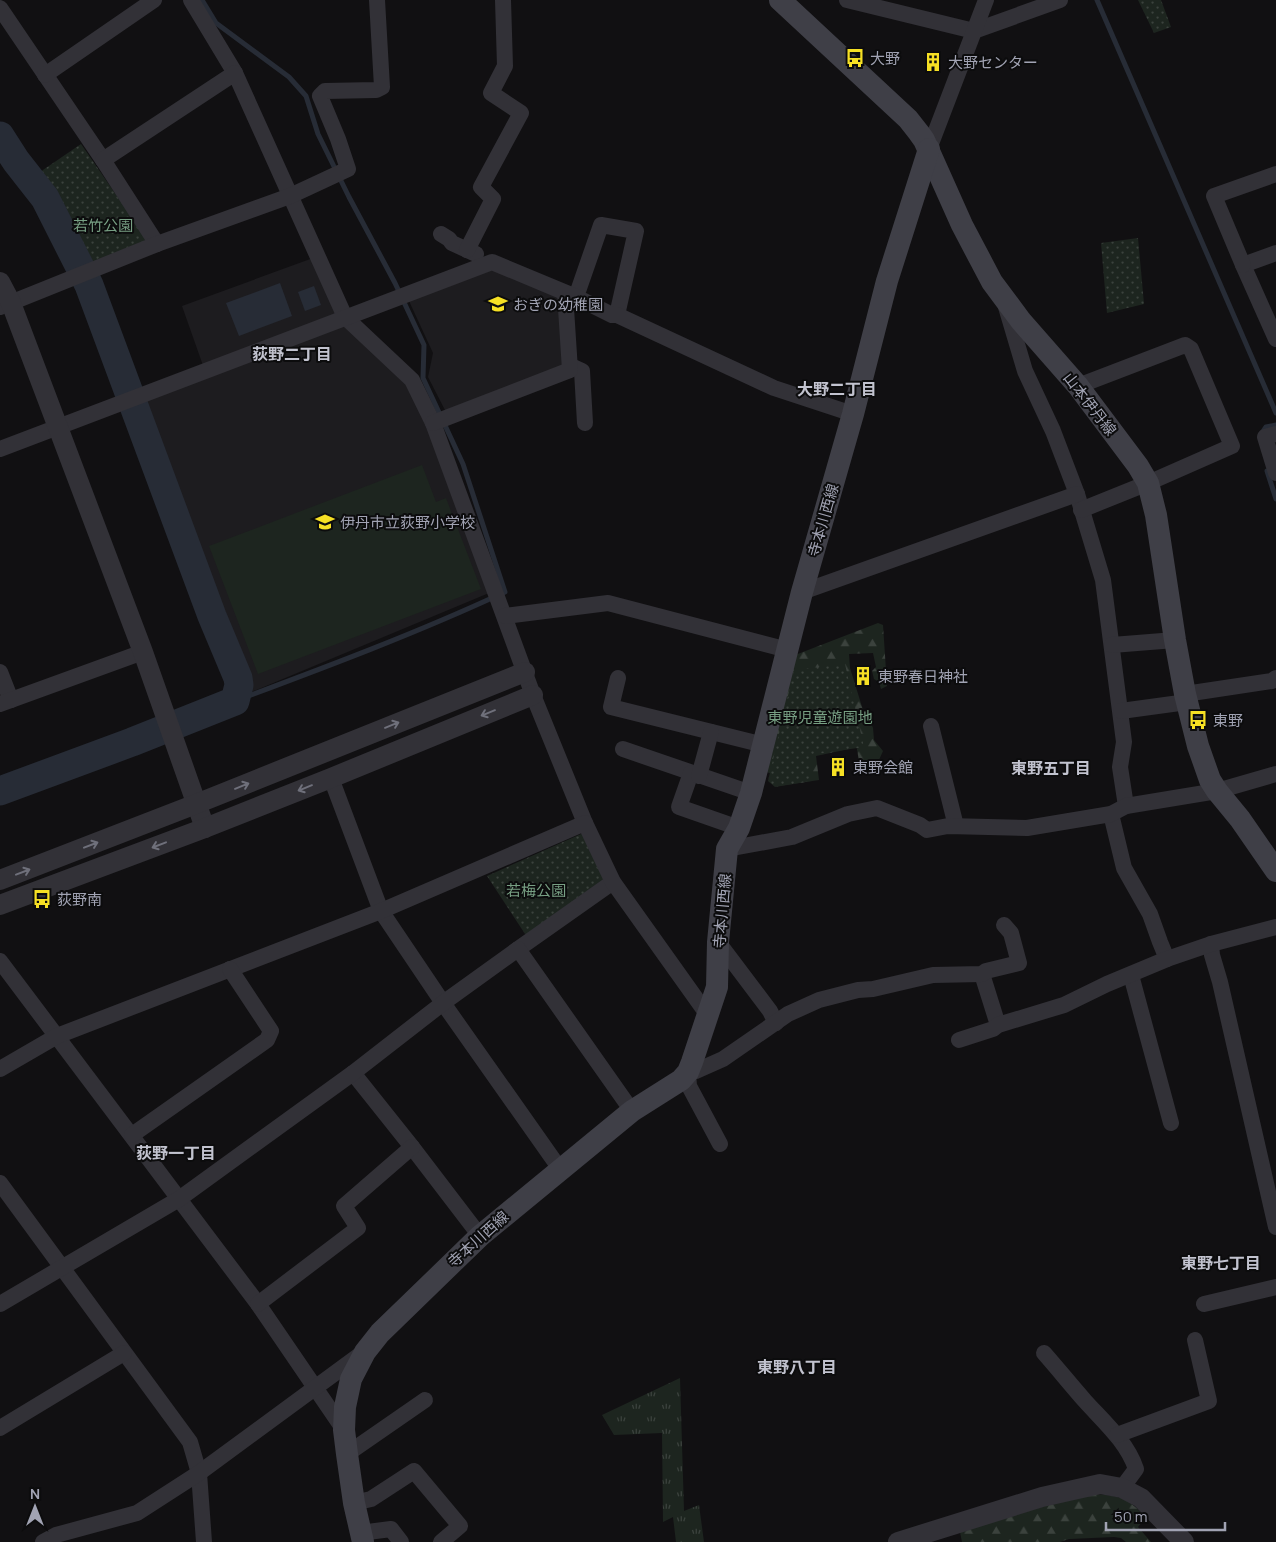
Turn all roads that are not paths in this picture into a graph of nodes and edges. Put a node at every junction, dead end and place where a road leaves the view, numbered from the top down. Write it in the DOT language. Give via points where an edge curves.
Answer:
graph roads {
  1 [pos="154,0"];
  2 [pos="191,0"];
  3 [pos="377,0"];
  4 [pos="503,0"];
  5 [pos="780,0"];
  6 [pos="847,0"];
  7 [pos="986,0"];
  8 [pos="1060,0"];
  9 [pos="0,8"];
  10 [pos="974,31"];
  11 [pos="235,73"];
  12 [pos="46,75"];
  13 [pos="929,149"];
  14 [pos="103,160"];
  15 [pos="1276,174"];
  16 [pos="290,196"];
  17 [pos="441,234"];
  18 [pos="157,244"];
  19 [pos="467,250"];
  20 [pos="1276,253"];
  21 [pos="492,262"];
  22 [pos="1243,265"];
  23 [pos="0,282"];
  24 [pos="570,295"];
  25 [pos="1003,298"];
  26 [pos="5,305"];
  27 [pos="617,315"];
  28 [pos="345,317"];
  29 [pos="1276,339"];
  30 [pos="571,366"];
  31 [pos="1078,386"];
  32 [pos="853,414"];
  33 [pos="433,423"];
  34 [pos="585,423"];
  35 [pos="58,428"];
  36 [pos="1276,434"];
  37 [pos="0,449"];
  38 [pos="1276,473"];
  39 [pos="1148,483"];
  40 [pos="1079,502"];
  41 [pos="802,592"];
  42 [pos="505,616"];
  43 [pos="1175,640"];
  44 [pos="1112,645"];
  45 [pos="788,650"];
  46 [pos="143,652"];
  47 [pos="0,672"];
  48 [pos="525,672"];
  49 [pos="618,678"];
  50 [pos="1276,678"];
  51 [pos="533,695"];
  52 [pos="1186,698"];
  53 [pos="5,702"];
  54 [pos="1121,711"];
  55 [pos="931,726"];
  56 [pos="711,732"];
  57 [pos="764,744"];
  58 [pos="623,749"];
  59 [pos="1276,774"];
  60 [pos="695,775"];
  61 [pos="331,778"];
  62 [pos="1217,791"];
  63 [pos="751,793"];
  64 [pos="196,804"];
  65 [pos="1126,806"];
  66 [pos="1111,814"];
  67 [pos="585,823"];
  68 [pos="956,826"];
  69 [pos="205,828"];
  70 [pos="739,828"];
  71 [pos="727,849"];
  72 [pos="1276,871"];
  73 [pos="0,880"];
  74 [pos="613,882"];
  75 [pos="0,905"];
  76 [pos="381,911"];
  77 [pos="1004,925"];
  78 [pos="1276,927"];
  79 [pos="718,942"];
  80 [pos="1211,944"];
  81 [pos="518,949"];
  82 [pos="1167,960"];
  83 [pos="0,961"];
  84 [pos="230,969"];
  85 [pos="982,974"];
  86 [pos="1130,975"];
  87 [pos="443,1003"];
  88 [pos="707,1014"];
  89 [pos="776,1023"];
  90 [pos="998,1025"];
  91 [pos="56,1036"];
  92 [pos="959,1040"];
  93 [pos="0,1069"];
  94 [pos="688,1072"];
  95 [pos="353,1073"];
  96 [pos="632,1111"];
  97 [pos="1171,1123"];
  98 [pos="132,1135"];
  99 [pos="720,1144"];
  100 [pos="412,1146"];
  101 [pos="560,1169"];
  102 [pos="1,1185"];
  103 [pos="179,1199"];
  104 [pos="1276,1227"];
  105 [pos="480,1236"];
  106 [pos="62,1267"];
  107 [pos="1276,1287"];
  108 [pos="0,1304"];
  109 [pos="258,1304"];
  110 [pos="1204,1304"];
  111 [pos="1195,1340"];
  112 [pos="365,1352"];
  113 [pos="124,1353"];
  114 [pos="1044,1353"];
  115 [pos="316,1388"];
  116 [pos="425,1400"];
  117 [pos="0,1428"];
  118 [pos="344,1430"];
  119 [pos="1117,1435"];
  120 [pos="347,1454"];
  121 [pos="198,1473"];
  122 [pos="1122,1488"];
  123 [pos="354,1503"];
  124 [pos="361,1537"];
  125 [pos="43,1542"];
  126 [pos="204,1542"];
  127 [pos="401,1542"];
  128 [pos="441,1542"];
  129 [pos="898,1542"];
  130 [pos="1184,1542"];
  1 -- 12 [label="street"];
  2 -- 11 [label="street"];
  3 -- 16 [label="street" via="382,87 376,90 325,91 320,96 348,169"];
  4 -- 19 [label="street" via="505,66 491,93 521,113 476,184 493,199"];
  5 -- 13 [label="main road, 山本伊丹線" via="908,119"];
  6 -- 10 [label="street"];
  7 -- 10 [label="street"];
  8 -- 10 [label="street"];
  9 -- 12 [label="street"];
  10 -- 13 [label="street"];
  11 -- 14 [label="street"];
  11 -- 16 [label="street"];
  12 -- 14 [label="street"];
  13 -- 25 [label="main road, 山本伊丹線" via="972,245"];
  13 -- 32 [label="main road, 寺本川西線" via="887,281"];
  14 -- 18 [label="street"];
  15 -- 22 [label="street" via="1214,196"];
  16 -- 18 [label="street"];
  16 -- 28 [label="street"];
  17 -- 19 [label="street"];
  18 -- 26 [label="street"];
  19 -- 21 [label="street"];
  20 -- 22 [label="street"];
  21 -- 24 [label="street"];
  21 -- 28 [label="street"];
  22 -- 29 [label="street"];
  23 -- 26 [label="street"];
  24 -- 27 [label="street"];
  24 -- 27 [label="street" via="601,225 636,231"];
  24 -- 30 [label="street"];
  25 -- 31 [label="main road, 山本伊丹線"];
  25 -- 40 [label="street" via="1025,371 1053,431"];
  26 -- 35 [label="street"];
  27 -- 32 [label="street" via="774,388"];
  28 -- 33 [label="street" via="412,380"];
  28 -- 35 [label="street"];
  30 -- 33 [label="street" via="570,370"];
  30 -- 34 [label="street" via="582,371"];
  31 -- 39 [label="main road, 山本伊丹線"];
  31 -- 39 [label="street" via="1184,345 1191,349 1232,446"];
  32 -- 41 [label="main road, 寺本川西線"];
  33 -- 42 [label="street"];
  35 -- 37 [label="street"];
  35 -- 46 [label="street"];
  36 -- 38 [label="street" via="1265,437"];
  39 -- 40 [label="street"];
  39 -- 43 [label="main road, 山本伊丹線"];
  40 -- 41 [label="street"];
  40 -- 44 [label="street" via="1103,580"];
  41 -- 45 [label="main road, 寺本川西線"];
  42 -- 45 [label="street" via="608,603"];
  42 -- 48 [label="street"];
  43 -- 44 [label="street"];
  43 -- 52 [label="main road, 山本伊丹線"];
  44 -- 54 [label="street"];
  45 -- 57 [label="main road, 寺本川西線"];
  46 -- 53 [label="street"];
  46 -- 64 [label="street"];
  47 -- 53 [label="street"];
  48 -- 51 [label="street"];
  64 -- 48 [label="street, one-way"];
  49 -- 56 [label="street" via="611,707"];
  50 -- 52 [label="street"];
  51 -- 61 [label="street, one-way"];
  51 -- 67 [label="street"];
  52 -- 54 [label="street"];
  52 -- 62 [label="main road, 山本伊丹線" via="1198,746"];
  54 -- 65 [label="street" via="1124,742 1120,767"];
  55 -- 68 [label="street" via="932,752"];
  56 -- 57 [label="street"];
  56 -- 60 [label="street"];
  57 -- 63 [label="main road, 寺本川西線"];
  58 -- 60 [label="street"];
  59 -- 62 [label="street"];
  60 -- 63 [label="street"];
  60 -- 70 [label="street" via="679,806"];
  61 -- 69 [label="street, one-way"];
  61 -- 76 [label="street"];
  62 -- 65 [label="street"];
  62 -- 72 [label="main road, 山本伊丹線"];
  63 -- 70 [label="main road, 寺本川西線"];
  64 -- 69 [label="street"];
  73 -- 64 [label="street, one-way"];
  65 -- 66 [label="street"];
  66 -- 68 [label="street" via="1027,828"];
  66 -- 82 [label="street" via="1124,868 1150,914"];
  67 -- 74 [label="street"];
  67 -- 76 [label="street"];
  68 -- 71 [label="street" via="927,830 877,808 848,814 792,837"];
  69 -- 75 [label="street, one-way"];
  70 -- 71 [label="main road, 寺本川西線"];
  71 -- 79 [label="main road, 寺本川西線"];
  74 -- 81 [label="street"];
  74 -- 88 [label="street"];
  76 -- 84 [label="street"];
  76 -- 87 [label="street"];
  77 -- 85 [label="street" via="1011,933 1019,963"];
  78 -- 80 [label="street"];
  79 -- 88 [label="main road, 寺本川西線" via="716,987"];
  79 -- 89 [label="street"];
  80 -- 82 [label="street"];
  80 -- 104 [label="street"];
  81 -- 87 [label="street"];
  81 -- 96 [label="street"];
  82 -- 86 [label="street"];
  83 -- 91 [label="street"];
  84 -- 91 [label="street"];
  84 -- 98 [label="street" via="271,1031 268,1040"];
  85 -- 89 [label="street" via="933,975 858,990 819,1000"];
  85 -- 90 [label="street"];
  86 -- 90 [label="street" via="1064,1005"];
  86 -- 97 [label="street" via="1154,1042 1157,1097"];
  87 -- 95 [label="street"];
  87 -- 101 [label="street"];
  88 -- 94 [label="main road, 寺本川西線"];
  89 -- 94 [label="street" via="723,1058"];
  90 -- 92 [label="street"];
  91 -- 93 [label="street"];
  91 -- 98 [label="street"];
  94 -- 96 [label="main road, 寺本川西線" via="681,1080"];
  94 -- 99 [label="street" via="689,1086"];
  95 -- 100 [label="street"];
  95 -- 103 [label="street"];
  96 -- 101 [label="main road, 寺本川西線"];
  98 -- 103 [label="street"];
  100 -- 105 [label="street"];
  100 -- 109 [label="street" via="344,1206 358,1228"];
  101 -- 105 [label="main road, 寺本川西線"];
  102 -- 106 [label="street"];
  103 -- 106 [label="street"];
  103 -- 109 [label="street"];
  105 -- 112 [label="main road, 寺本川西線" via="380,1333"];
  106 -- 108 [label="street"];
  106 -- 113 [label="street"];
  107 -- 110 [label="street"];
  109 -- 115 [label="street"];
  111 -- 119 [label="street" via="1209,1401"];
  112 -- 115 [label="street"];
  112 -- 118 [label="main road, 寺本川西線" via="347,1394"];
  113 -- 117 [label="street"];
  113 -- 121 [label="street" via="190,1442"];
  114 -- 119 [label="street"];
  115 -- 118 [label="street"];
  115 -- 121 [label="street"];
  116 -- 120 [label="street"];
  118 -- 120 [label="main road, 寺本川西線"];
  119 -- 122 [label="street" via="1136,1469"];
  120 -- 123 [label="main road, 寺本川西線"];
  121 -- 125 [label="street" via="137,1513 56,1535"];
  121 -- 126 [label="street"];
  122 -- 129 [label="street" via="1100,1484 1042,1497"];
  122 -- 130 [label="street" via="1141,1498"];
  123 -- 124 [label="main road, 寺本川西線"];
  123 -- 128 [label="street" via="371,1499 414,1471 460,1526"];
  124 -- 127 [label="street" via="391,1529"];
}
